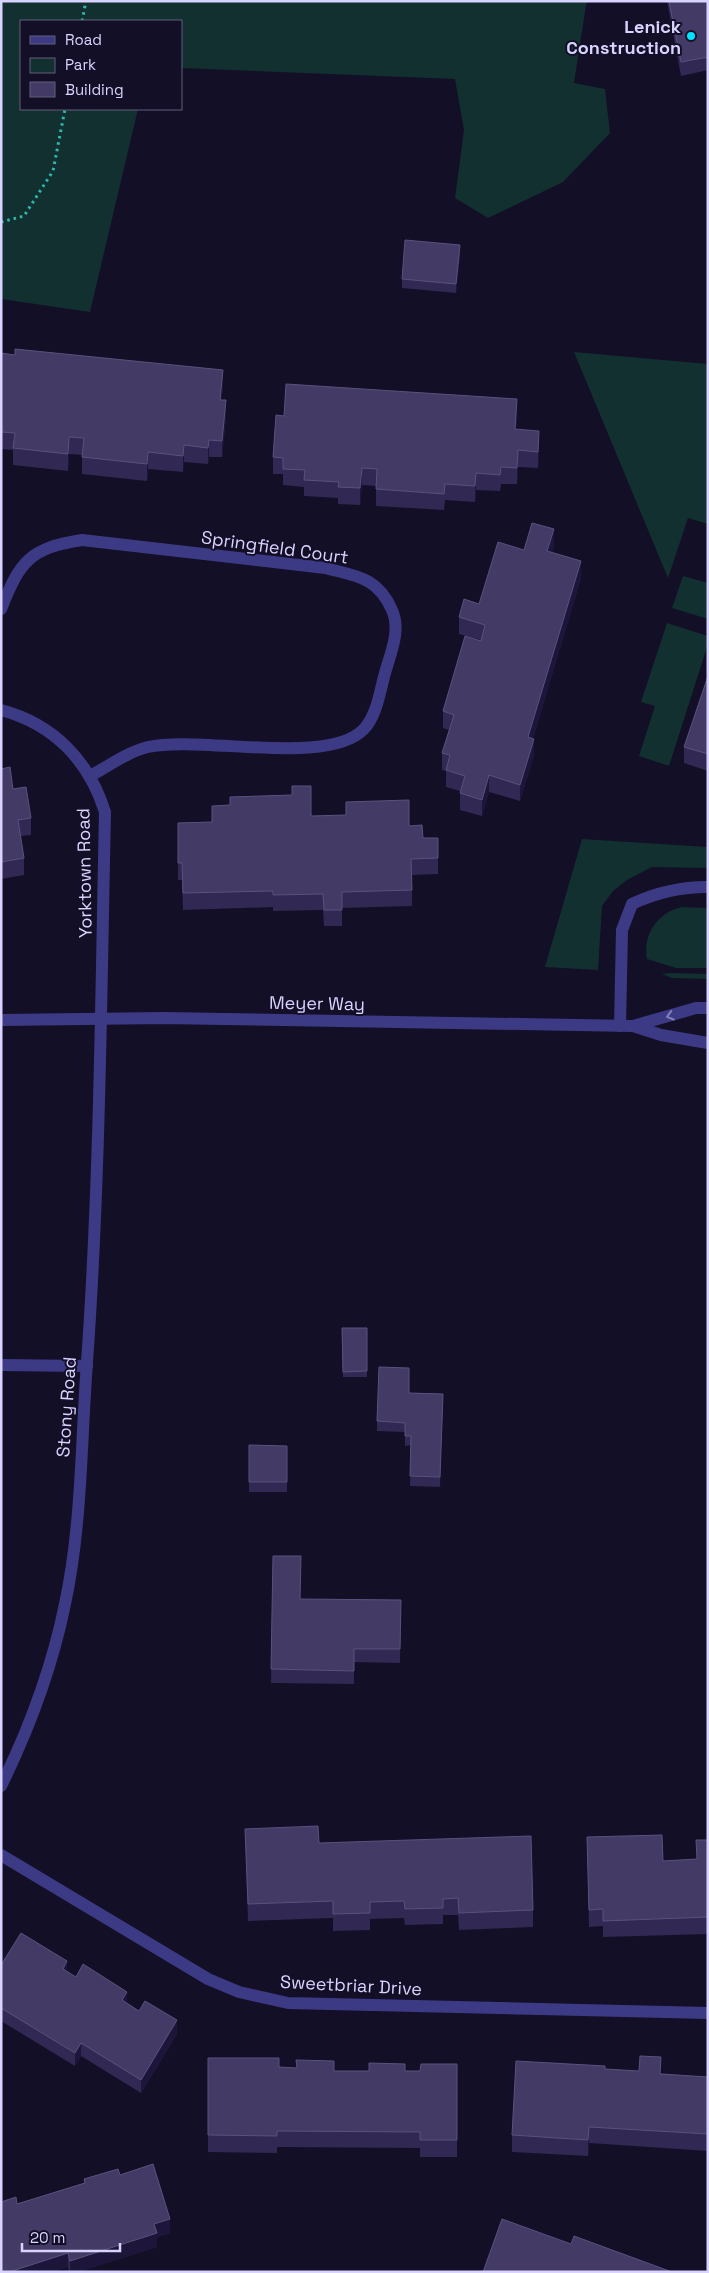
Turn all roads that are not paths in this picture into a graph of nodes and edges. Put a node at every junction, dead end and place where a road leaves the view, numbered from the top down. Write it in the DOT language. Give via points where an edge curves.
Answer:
graph roads {
  1 [pos="1,608"];
  2 [pos="1,710"];
  3 [pos="90,776"];
  4 [pos="708,887"];
  5 [pos="708,1008"];
  6 [pos="101,1019"];
  7 [pos="1,1020"];
  8 [pos="627,1026"];
  9 [pos="708,1043"];
  10 [pos="1,1365"];
  11 [pos="86,1366"];
  12 [pos="1,1786"];
  13 [pos="1,1855"];
  14 [pos="708,2013"];
  1 -- 3 [label="street, Springfield Court" via="12,580 31,555 56,544 82,540 325,568 363,578 383,592 393,612 396,631 376,709 365,728 350,740 303,747 179,744 149,747 132,752"];
  2 -- 3 [label="street, Yorktown Road" via="36,724 66,745"];
  3 -- 6 [label="street, Yorktown Road" via="104,812"];
  4 -- 8 [label="street" via="683,887 653,894 632,904 622,930"];
  5 -- 8 [label="street, Meyer Way, one-way" via="696,1008"];
  6 -- 7 [label="street, Meyer Way"];
  6 -- 8 [label="street, Meyer Way"];
  6 -- 11 [label="street, Stony Road"];
  8 -- 9 [label="street, Meyer Way"];
  10 -- 11 [label="street"];
  11 -- 12 [label="street, Stony Road" via="74,1554 66,1602 40,1696"];
  13 -- 14 [label="street, Sweetbriar Drive" via="208,1979 239,1992 288,2003"];
}
